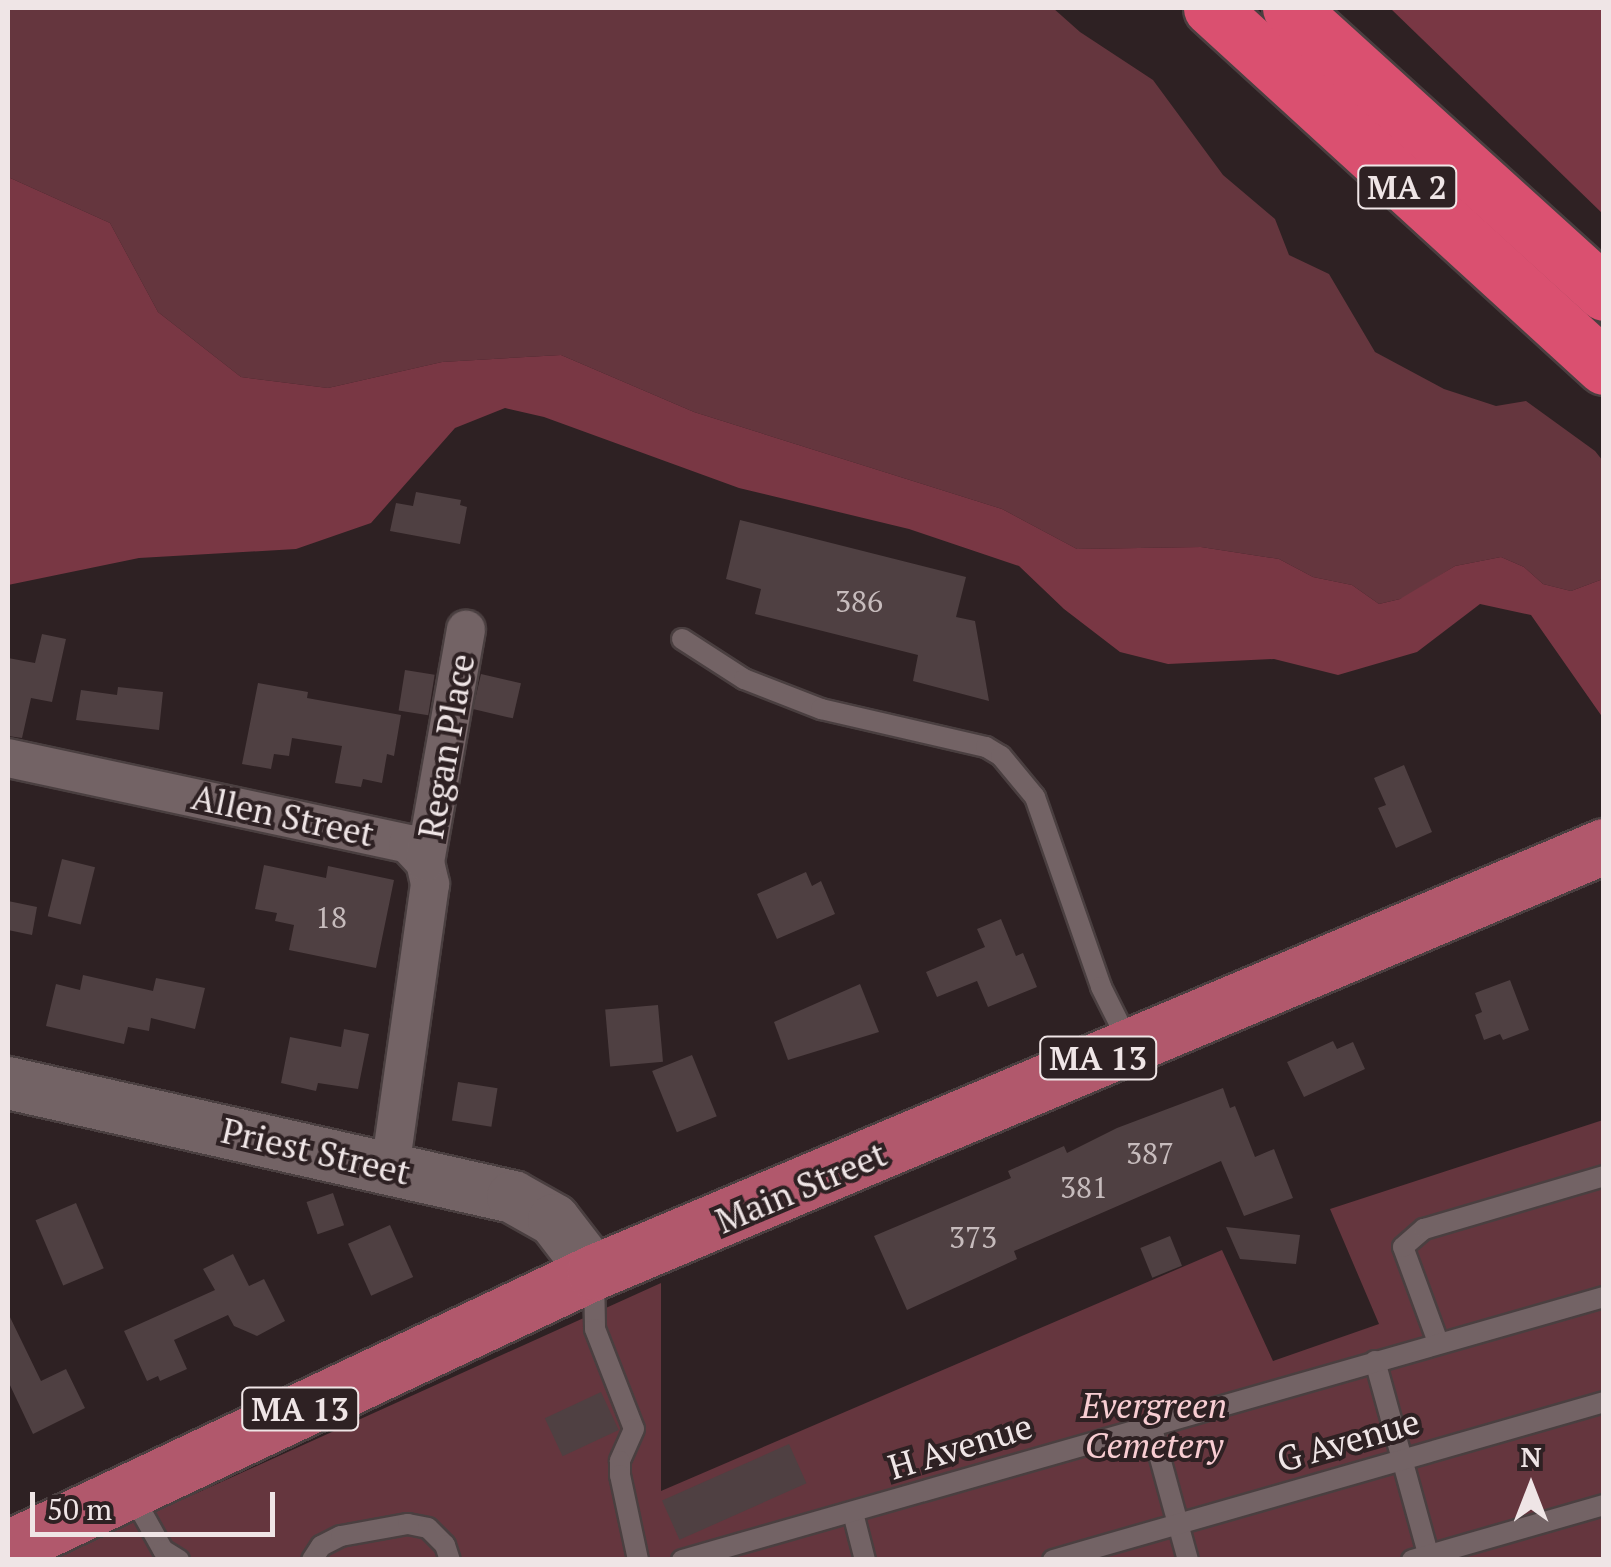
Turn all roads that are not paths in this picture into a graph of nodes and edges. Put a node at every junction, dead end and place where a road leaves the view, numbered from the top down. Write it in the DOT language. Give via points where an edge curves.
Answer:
graph roads {
  1 [pos="1211,8"];
  2 [pos="1290,8"];
  3 [pos="1604,294"];
  4 [pos="1604,368"];
  5 [pos="466,630"];
  6 [pos="682,639"];
  7 [pos="8,758"];
  8 [pos="1604,846"];
  9 [pos="426,862"];
  10 [pos="1130,1044"];
  11 [pos="8,1082"];
  12 [pos="390,1166"];
  13 [pos="1604,1176"];
  14 [pos="594,1272"];
  15 [pos="1604,1297"];
  16 [pos="1438,1342"];
  17 [pos="1375,1360"];
  18 [pos="1604,1402"];
  19 [pos="1150,1425"];
  20 [pos="1404,1458"];
  21 [pos="129,1490"];
  22 [pos="1604,1505"];
  23 [pos="853,1513"];
  24 [pos="1178,1524"];
  25 [pos="8,1548"];
  26 [pos="168,1556"];
  27 [pos="1423,1558"];
  28 [pos="312,1560"];
  29 [pos="450,1560"];
  30 [pos="638,1560"];
  31 [pos="682,1560"];
  32 [pos="865,1560"];
  33 [pos="1053,1560"];
  34 [pos="1188,1560"];
  1 -- 4 [label="highway, MA 2"];
  2 -- 3 [label="highway, MA 2"];
  5 -- 9 [label="street, Regan Place"];
  6 -- 10 [label="lane" via="744,678 820,709 1001,756 1035,797 1101,988"];
  7 -- 9 [label="street, Allen Street" via="390,836"];
  8 -- 10 [label="main road, Main Street / MA 13"];
  9 -- 12 [label="street" via="429,904"];
  10 -- 14 [label="main road, Main Street / MA 13"];
  11 -- 12 [label="main road, Priest Street"];
  12 -- 14 [label="main road, Priest Street" via="530,1203 554,1220"];
  13 -- 16 [label="lane" via="1424,1229 1403,1247"];
  14 -- 21 [label="main road, Main Street / MA 13"];
  14 -- 30 [label="lane" via="596,1330 634,1429 620,1475"];
  15 -- 16 [label="lane, H Avenue"];
  16 -- 17 [label="lane, H Avenue"];
  17 -- 19 [label="lane, H Avenue"];
  17 -- 20 [label="lane"];
  18 -- 20 [label="lane, G Avenue"];
  19 -- 23 [label="lane, H Avenue"];
  19 -- 24 [label="lane"];
  20 -- 24 [label="lane, G Avenue"];
  20 -- 27 [label="lane"];
  21 -- 25 [label="main road, Main Street / MA 13"];
  21 -- 26 [label="lane"];
  22 -- 27 [label="lane"];
  23 -- 31 [label="lane, H Avenue"];
  23 -- 32 [label="lane"];
  24 -- 33 [label="lane, G Avenue"];
  24 -- 34 [label="lane"];
  28 -- 29 [label="lane" via="321,1546 341,1536 408,1524 428,1528"];
}
